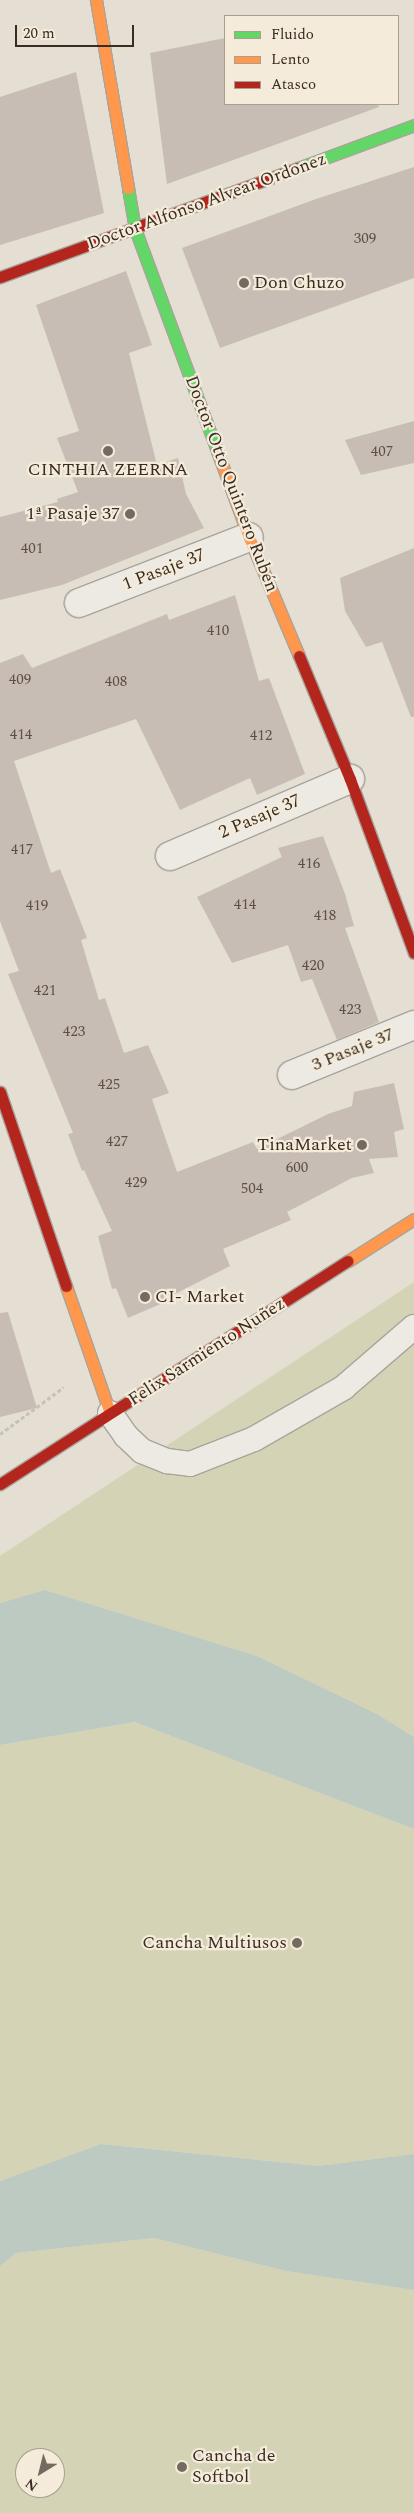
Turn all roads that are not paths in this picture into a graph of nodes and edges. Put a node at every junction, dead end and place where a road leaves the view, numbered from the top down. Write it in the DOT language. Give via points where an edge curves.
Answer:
graph roads {
  1 [pos="96,0"];
  2 [pos="414,125"];
  3 [pos="136,229"];
  4 [pos="0,277"];
  5 [pos="249,537"];
  6 [pos="78,603"];
  7 [pos="350,779"];
  8 [pos="170,856"];
  9 [pos="414,953"];
  10 [pos="414,1025"];
  11 [pos="292,1074"];
  12 [pos="0,1092"];
  13 [pos="414,1219"];
  14 [pos="414,1327"];
  15 [pos="110,1413"];
  16 [pos="0,1484"];
  1 -- 3 [label="street, Doctor Otto Quintero Rubén"];
  2 -- 3 [label="street, Doctor Alfonso Alvear Ordonez"];
  3 -- 4 [label="street, Doctor Alfonso Alvear Ordonez"];
  3 -- 5 [label="street, Doctor Otto Quintero Rubén"];
  5 -- 6 [label="street, 1 Pasaje 37"];
  5 -- 7 [label="street, Doctor Otto Quintero Rubén"];
  7 -- 8 [label="street, 2 Pasaje 37"];
  7 -- 9 [label="street, Doctor Otto Quintero Rubén"];
  10 -- 11 [label="street, 3 Pasaje 37"];
  12 -- 15 [label="street"];
  13 -- 15 [label="street, Felix Sarmiento Nuñez"];
  14 -- 15 [label="lane" via="343,1388 254,1439 190,1464 167,1461 142,1451 126,1436"];
  15 -- 16 [label="street, Felix Sarmiento Nuñez"];
}
